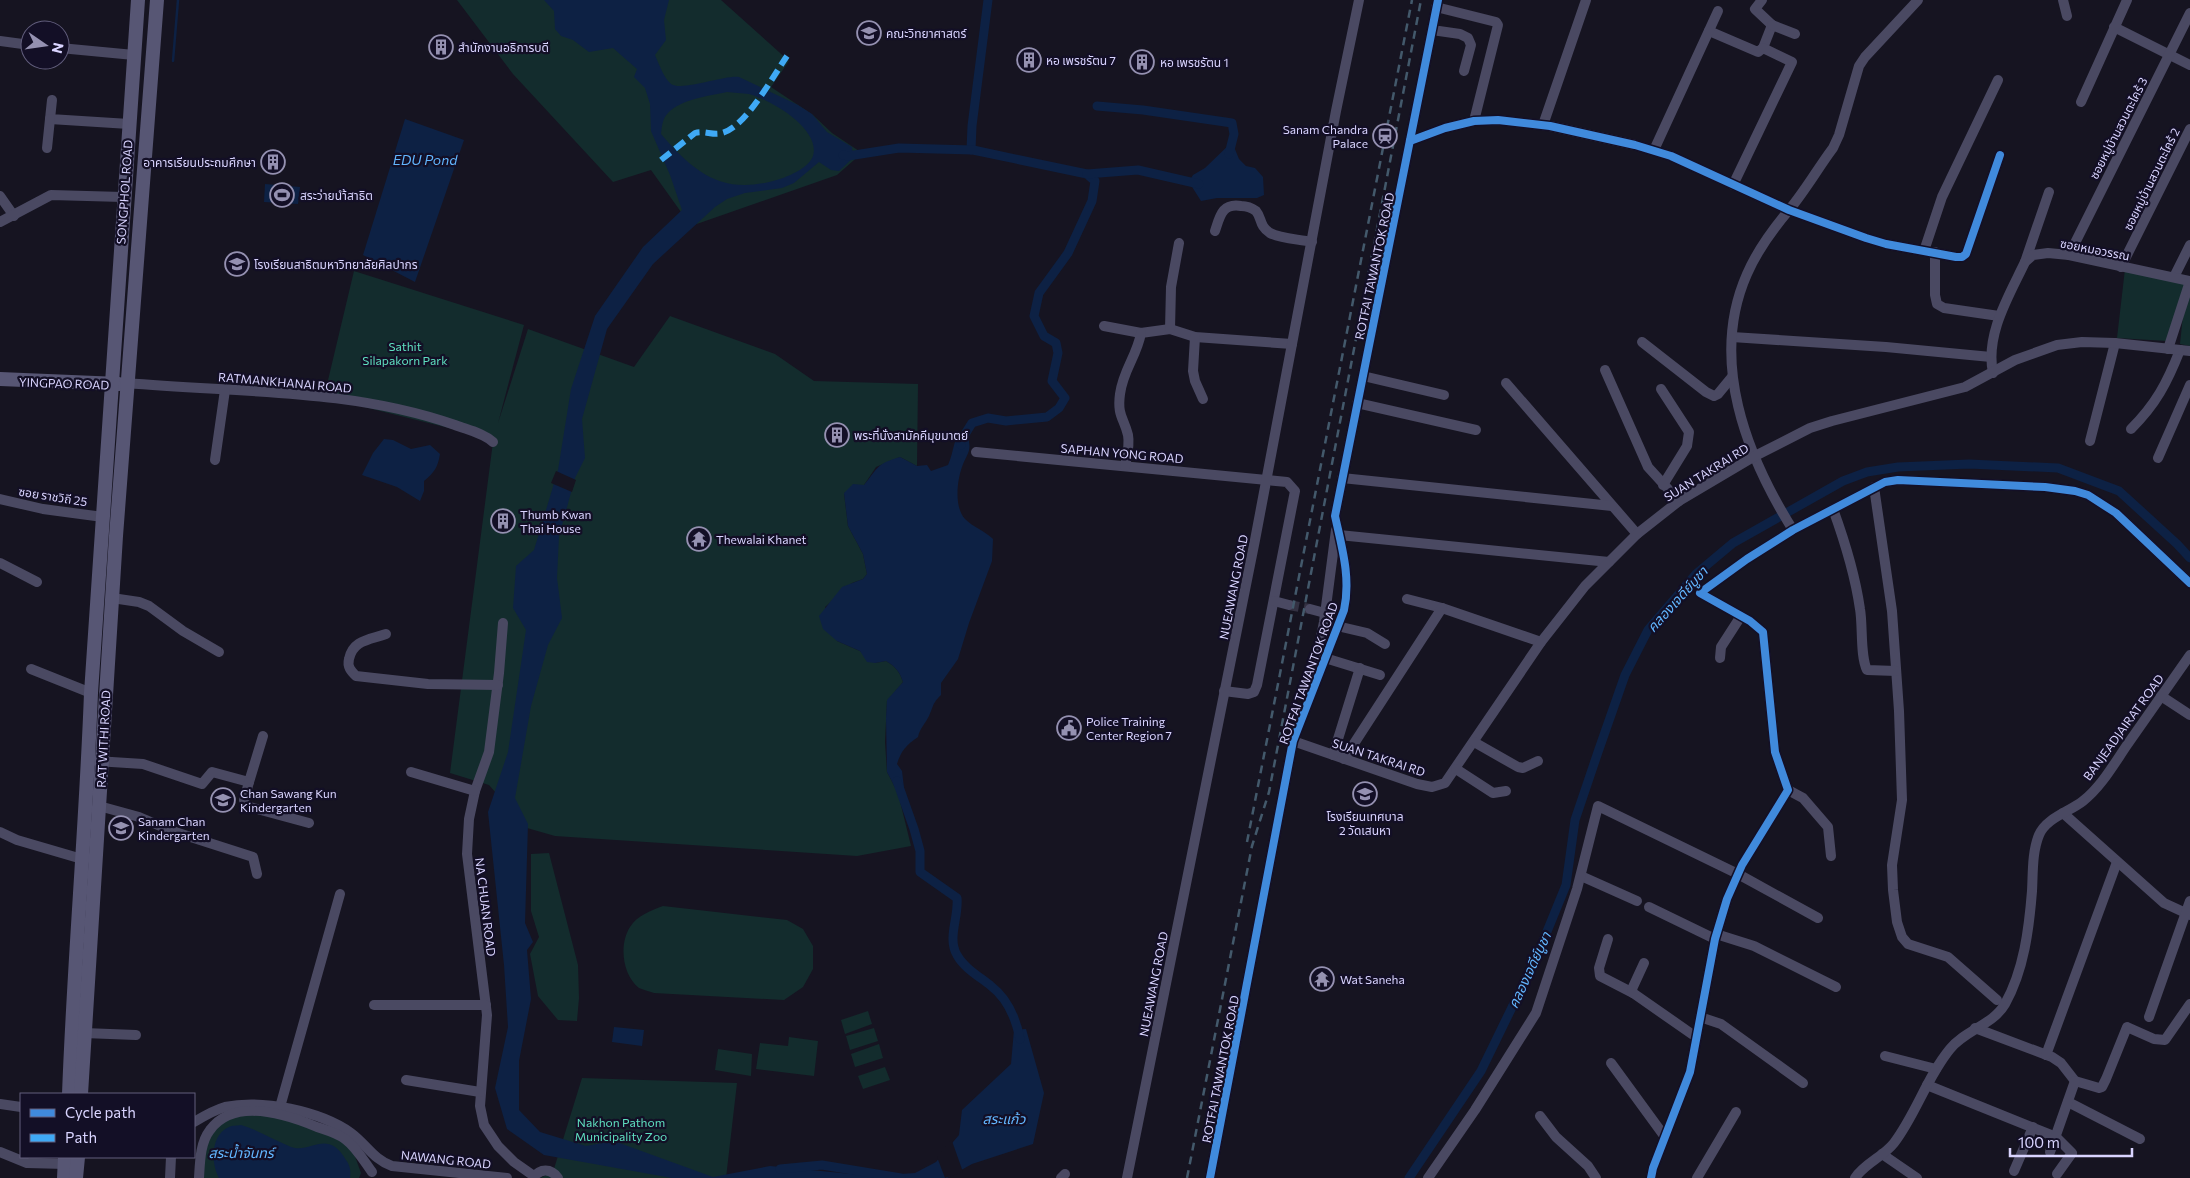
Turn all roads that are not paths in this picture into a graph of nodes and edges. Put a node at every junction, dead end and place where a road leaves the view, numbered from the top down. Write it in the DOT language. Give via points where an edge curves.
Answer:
graph roads {
  1 [pos="138,0"];
  2 [pos="157,0"];
  3 [pos="1359,0"];
  4 [pos="1586,0"];
  5 [pos="1762,0"];
  6 [pos="1918,0"];
  7 [pos="2062,0"];
  8 [pos="2127,0"];
  9 [pos="1437,3"];
  10 [pos="1718,12"];
  11 [pos="2190,13"];
  12 [pos="2067,16"];
  13 [pos="1772,25"];
  14 [pos="2114,27"];
  15 [pos="1432,30"];
  16 [pos="1709,31"];
  17 [pos="1794,34"];
  18 [pos="0,41"];
  19 [pos="20,44"];
  20 [pos="1764,48"];
  21 [pos="70,49"];
  22 [pos="134,55"];
  23 [pos="2169,55"];
  24 [pos="2190,65"];
  25 [pos="1464,71"];
  26 [pos="1998,80"];
  27 [pos="52,100"];
  28 [pos="2082,102"];
  29 [pos="50,119"];
  30 [pos="1474,121"];
  31 [pos="129,124"];
  32 [pos="1543,125"];
  33 [pos="2190,129"];
  34 [pos="1410,141"];
  35 [pos="47,148"];
  36 [pos="1654,150"];
  37 [pos="2000,155"];
  38 [pos="1733,185"];
  39 [pos="2049,192"];
  40 [pos="0,196"];
  41 [pos="123,197"];
  42 [pos="1790,210"];
  43 [pos="14,216"];
  44 [pos="0,222"];
  45 [pos="1214,231"];
  46 [pos="1312,242"];
  47 [pos="1179,243"];
  48 [pos="2190,245"];
  49 [pos="1924,251"];
  50 [pos="1935,252"];
  51 [pos="2069,255"];
  52 [pos="2025,262"];
  53 [pos="2121,268"];
  54 [pos="2174,277"];
  55 [pos="2190,280"];
  56 [pos="2000,316"];
  57 [pos="1104,326"];
  58 [pos="1170,329"];
  59 [pos="1141,333"];
  60 [pos="1196,337"];
  61 [pos="1732,337"];
  62 [pos="1642,342"];
  63 [pos="2115,343"];
  64 [pos="1292,344"];
  65 [pos="2168,349"];
  66 [pos="2185,351"];
  67 [pos="1991,356"];
  68 [pos="1605,370"];
  69 [pos="1993,373"];
  70 [pos="0,375"];
  71 [pos="1363,376"];
  72 [pos="1732,378"];
  73 [pos="0,379"];
  74 [pos="127,383"];
  75 [pos="1506,383"];
  76 [pos="112,385"];
  77 [pos="2190,385"];
  78 [pos="1661,389"];
  79 [pos="225,390"];
  80 [pos="1444,395"];
  81 [pos="1203,399"];
  82 [pos="1357,403"];
  83 [pos="2131,429"];
  84 [pos="1476,430"];
  85 [pos="2090,441"];
  86 [pos="493,442"];
  87 [pos="976,452"];
  88 [pos="1755,456"];
  89 [pos="2158,458"];
  90 [pos="215,460"];
  91 [pos="1125,466"];
  92 [pos="1342,478"];
  93 [pos="1267,479"];
  94 [pos="1663,486"];
  95 [pos="1874,488"];
  96 [pos="0,499"];
  97 [pos="1678,501"];
  98 [pos="1612,506"];
  99 [pos="1833,509"];
  100 [pos="103,517"];
  101 [pos="1337,524"];
  102 [pos="1791,526"];
  103 [pos="1638,534"];
  104 [pos="1339,535"];
  105 [pos="1609,562"];
  106 [pos="0,563"];
  107 [pos="38,582"];
  108 [pos="2190,583"];
  109 [pos="112,598"];
  110 [pos="1407,600"];
  111 [pos="1274,601"];
  112 [pos="1289,604"];
  113 [pos="1442,608"];
  114 [pos="1310,609"];
  115 [pos="1325,612"];
  116 [pos="1741,616"];
  117 [pos="503,623"];
  118 [pos="1337,626"];
  119 [pos="386,634"];
  120 [pos="1541,642"];
  121 [pos="1384,644"];
  122 [pos="219,652"];
  123 [pos="2190,655"];
  124 [pos="1325,658"];
  125 [pos="1720,658"];
  126 [pos="1360,668"];
  127 [pos="2186,668"];
  128 [pos="31,669"];
  129 [pos="1896,671"];
  130 [pos="1380,675"];
  131 [pos="498,685"];
  132 [pos="1224,691"];
  133 [pos="91,693"];
  134 [pos="2161,696"];
  135 [pos="1309,700"];
  136 [pos="2190,715"];
  137 [pos="263,736"];
  138 [pos="1293,741"];
  139 [pos="1474,742"];
  140 [pos="1333,755"];
  141 [pos="1344,759"];
  142 [pos="1538,760"];
  143 [pos="95,761"];
  144 [pos="1456,769"];
  145 [pos="411,772"];
  146 [pos="249,782"];
  147 [pos="1788,790"];
  148 [pos="475,791"];
  149 [pos="1506,791"];
  150 [pos="99,806"];
  151 [pos="2063,814"];
  152 [pos="309,823"];
  153 [pos="0,832"];
  154 [pos="1831,856"];
  155 [pos="82,858"];
  156 [pos="2117,862"];
  157 [pos="256,874"];
  158 [pos="1738,874"];
  159 [pos="1581,876"];
  160 [pos="340,894"];
  161 [pos="1637,901"];
  162 [pos="2190,901"];
  163 [pos="1649,907"];
  164 [pos="2188,914"];
  165 [pos="1818,918"];
  166 [pos="1716,937"];
  167 [pos="83,939"];
  168 [pos="1608,939"];
  169 [pos="1644,963"];
  170 [pos="1836,987"];
  171 [pos="1633,993"];
  172 [pos="1997,1000"];
  173 [pos="2190,1004"];
  174 [pos="486,1005"];
  175 [pos="374,1006"];
  176 [pos="1700,1017"];
  177 [pos="2149,1017"];
  178 [pos="1975,1028"];
  179 [pos="84,1033"];
  180 [pos="136,1034"];
  181 [pos="1696,1038"];
  182 [pos="2046,1055"];
  183 [pos="1885,1056"];
  184 [pos="1611,1063"];
  185 [pos="1936,1069"];
  186 [pos="406,1080"];
  187 [pos="2075,1080"];
  188 [pos="1804,1083"];
  189 [pos="1927,1085"];
  190 [pos="480,1092"];
  191 [pos="69,1093"];
  192 [pos="81,1093"];
  193 [pos="2068,1102"];
  194 [pos="0,1104"];
  195 [pos="20,1107"];
  196 [pos="280,1107"];
  197 [pos="1736,1112"];
  198 [pos="1540,1116"];
  199 [pos="195,1121"];
  200 [pos="2033,1127"];
  201 [pos="1665,1137"];
  202 [pos="2056,1137"];
  203 [pos="2140,1139"];
  204 [pos="199,1143"];
  205 [pos="0,1152"];
  206 [pos="2050,1152"];
  207 [pos="1882,1154"];
  208 [pos="78,1158"];
  209 [pos="171,1158"];
  210 [pos="66,1159"];
  211 [pos="379,1161"];
  212 [pos="2014,1171"];
  213 [pos="2057,1174"];
  214 [pos="370,1175"];
  215 [pos="534,1177"];
  216 [pos="64,1178"];
  217 [pos="76,1178"];
  218 [pos="170,1178"];
  219 [pos="199,1178"];
  220 [pos="507,1178"];
  221 [pos="558,1178"];
  222 [pos="1127,1178"];
  223 [pos="1210,1178"];
  224 [pos="1428,1178"];
  225 [pos="1596,1178"];
  226 [pos="1651,1178"];
  227 [pos="1697,1178"];
  228 [pos="1855,1178"];
  229 [pos="1916,1178"];
  1 -- 22 [label="main road, SONGPHOL ROAD"];
  2 -- 74 [label="main road, SONGPHOL ROAD"];
  3 -- 46 [label="street, NUEAWANG ROAD"];
  4 -- 32 [label="street"];
  5 -- 13 [label="street" via="1754,9"];
  6 -- 42 [label="street" via="1859,66 1833,148"];
  7 -- 12 [label="street"];
  8 -- 14 [label="street"];
  9 -- 15 [label="street, ROTFAI TAWANTOK ROAD"];
  9 -- 30 [label="street" via="1498,25"];
  10 -- 16 [label="street"];
  11 -- 23 [label="street, ซอยหมู่บ้านสวนตะไคร้ 3"];
  13 -- 17 [label="street"];
  13 -- 20 [label="street"];
  14 -- 23 [label="street"];
  14 -- 28 [label="street"];
  15 -- 25 [label="street" via="1468,38 1471,45"];
  15 -- 34 [label="street, ROTFAI TAWANTOK ROAD"];
  16 -- 20 [label="street" via="1758,52"];
  16 -- 36 [label="street"];
  18 -- 19 [label="street"];
  20 -- 38 [label="street" via="1789,60 1792,65"];
  21 -- 22 [label="street"];
  22 -- 31 [label="main road, SONGPHOL ROAD"];
  23 -- 24 [label="street"];
  23 -- 51 [label="street, ซอยหมู่บ้านสวนตะไคร้ 3"];
  26 -- 49 [label="street" via="1942,197"];
  27 -- 29 [label="street"];
  29 -- 31 [label="street"];
  29 -- 35 [label="street"];
  30 -- 32 [label="street"];
  30 -- 34 [label="street"];
  31 -- 41 [label="main road, SONGPHOL ROAD"];
  32 -- 36 [label="street"];
  33 -- 53 [label="street, ซอยหมู่บ้านสวนตะไคร้ 2"];
  34 -- 71 [label="street, ROTFAI TAWANTOK ROAD"];
  36 -- 38 [label="street"];
  37 -- 50 [label="street" via="1966,254 1956,257"];
  38 -- 42 [label="street"];
  39 -- 52 [label="street"];
  40 -- 43 [label="street"];
  41 -- 43 [label="street" via="51,195"];
  41 -- 76 [label="main road, SONGPHOL ROAD"];
  42 -- 49 [label="street" via="1866,238"];
  42 -- 61 [label="street" via="1747,275"];
  43 -- 44 [label="street"];
  45 -- 46 [label="street" via="1221,211 1228,206 1247,206 1256,212 1264,228 1272,234"];
  46 -- 64 [label="street, NUEAWANG ROAD"];
  47 -- 58 [label="street" via="1171,287"];
  48 -- 54 [label="street"];
  49 -- 50 [label="street"];
  50 -- 56 [label="street" via="1937,304 1944,308"];
  51 -- 52 [label="street, ซอยหมอวรรณ" via="2040,253"];
  51 -- 53 [label="street, ซอยหมอวรรณ"];
  52 -- 56 [label="street"];
  53 -- 54 [label="street, ซอยหมอวรรณ"];
  54 -- 55 [label="street, ซอยหมอวรรณ"];
  55 -- 65 [label="street"];
  56 -- 67 [label="street"];
  57 -- 59 [label="street"];
  58 -- 59 [label="street"];
  58 -- 60 [label="street"];
  59 -- 91 [label="street" via="1138,351 1124,375 1119,395 1119,414 1128,435"];
  60 -- 64 [label="street"];
  60 -- 81 [label="street" via="1193,370"];
  61 -- 67 [label="street"];
  61 -- 72 [label="street"];
  62 -- 72 [label="street" via="1714,396"];
  63 -- 65 [label="street, SUAN TAKRAI RD"];
  63 -- 69 [label="street, SUAN TAKRAI RD" via="2057,345 2015,360"];
  63 -- 85 [label="street"];
  64 -- 93 [label="street, NUEAWANG ROAD"];
  65 -- 66 [label="street, SUAN TAKRAI RD"];
  66 -- 83 [label="street" via="2164,389 2146,415"];
  67 -- 69 [label="street"];
  68 -- 94 [label="street" via="1648,467"];
  69 -- 88 [label="street, SUAN TAKRAI RD" via="1965,387 1810,428"];
  70 -- 73 [label="street"];
  71 -- 80 [label="street"];
  71 -- 82 [label="street, ROTFAI TAWANTOK ROAD"];
  72 -- 88 [label="street" via="1742,424"];
  73 -- 76 [label="main road, YINGPAO ROAD"];
  74 -- 76 [label="main road, YINGPAO ROAD"];
  74 -- 79 [label="street, RATMANKHANAI ROAD"];
  74 -- 109 [label="main road, RAT WITHI ROAD"];
  75 -- 98 [label="street"];
  76 -- 100 [label="main road, RAT WITHI ROAD"];
  77 -- 89 [label="street"];
  78 -- 94 [label="street" via="1688,432 1687,446"];
  79 -- 86 [label="street, RATMANKHANAI ROAD" via="348,399 432,417 482,434"];
  79 -- 90 [label="street"];
  82 -- 84 [label="street"];
  82 -- 92 [label="street, ROTFAI TAWANTOK ROAD"];
  87 -- 91 [label="street, SAPHAN YONG ROAD"];
  88 -- 97 [label="street, SUAN TAKRAI RD"];
  88 -- 102 [label="street"];
  91 -- 93 [label="street, SAPHAN YONG ROAD"];
  92 -- 98 [label="street"];
  92 -- 101 [label="street, ROTFAI TAWANTOK ROAD" via="1335,516"];
  93 -- 111 [label="street, SAPHAN YONG ROAD" via="1288,482 1295,490"];
  93 -- 132 [label="street, NUEAWANG ROAD"];
  94 -- 97 [label="street"];
  95 -- 99 [label="street"];
  95 -- 108 [label="street" via="1898,480 2016,485 2088,495 2116,513"];
  95 -- 129 [label="street" via="1892,611"];
  96 -- 100 [label="street, ซอย ราชวิถี 25"];
  97 -- 103 [label="street, SUAN TAKRAI RD"];
  98 -- 103 [label="street"];
  99 -- 102 [label="street"];
  99 -- 129 [label="street" via="1855,577 1866,670"];
  100 -- 133 [label="main road, RAT WITHI ROAD"];
  101 -- 104 [label="street, ROTFAI TAWANTOK ROAD"];
  101 -- 115 [label="street"];
  102 -- 116 [label="street" via="1700,593"];
  103 -- 105 [label="street, SUAN TAKRAI RD"];
  104 -- 105 [label="street"];
  104 -- 118 [label="street, ROTFAI TAWANTOK ROAD" via="1348,592"];
  105 -- 120 [label="street, SUAN TAKRAI RD" via="1585,586"];
  106 -- 107 [label="street"];
  109 -- 122 [label="street" via="149,606"];
  109 -- 143 [label="main road, RAT WITHI ROAD"];
  110 -- 113 [label="street"];
  111 -- 112 [label="street"];
  111 -- 132 [label="street" via="1254,692"];
  113 -- 120 [label="street"];
  113 -- 141 [label="street"];
  114 -- 115 [label="street"];
  115 -- 135 [label="street"];
  116 -- 125 [label="street" via="1720,647"];
  116 -- 147 [label="street" via="1760,628 1764,636 1775,752"];
  117 -- 131 [label="street, NA CHUAN ROAD"];
  118 -- 121 [label="street" via="1367,633"];
  118 -- 124 [label="street, ROTFAI TAWANTOK ROAD"];
  119 -- 131 [label="street" via="357,643 352,648 348,664 356,676 428,684"];
  120 -- 139 [label="street, SUAN TAKRAI RD"];
  123 -- 127 [label="street, BANJEADJAIRAT ROAD"];
  124 -- 126 [label="street"];
  124 -- 135 [label="street, ROTFAI TAWANTOK ROAD"];
  126 -- 130 [label="street"];
  126 -- 140 [label="street"];
  127 -- 134 [label="street, BANJEADJAIRAT ROAD"];
  128 -- 133 [label="street"];
  129 -- 172 [label="street" via="1902,800 1892,866 1897,922 1908,944 1948,957"];
  131 -- 148 [label="street, NA CHUAN ROAD" via="489,752"];
  132 -- 222 [label="street, NUEAWANG ROAD"];
  133 -- 143 [label="main road, RAT WITHI ROAD"];
  134 -- 136 [label="street"];
  134 -- 151 [label="street, BANJEADJAIRAT ROAD" via="2103,779 2084,800"];
  135 -- 138 [label="street, ROTFAI TAWANTOK ROAD"];
  137 -- 146 [label="street"];
  138 -- 140 [label="street, SUAN TAKRAI RD"];
  138 -- 223 [label="street, ROTFAI TAWANTOK ROAD"];
  139 -- 142 [label="street" via="1518,767"];
  139 -- 144 [label="street, SUAN TAKRAI RD"];
  140 -- 141 [label="street, SUAN TAKRAI RD"];
  141 -- 144 [label="street, SUAN TAKRAI RD" via="1432,787 1445,783"];
  143 -- 146 [label="street" via="143,764 202,784 212,772"];
  143 -- 150 [label="main road, RAT WITHI ROAD"];
  143 -- 155 [label="main road, RAT WITHI ROAD"];
  144 -- 149 [label="street" via="1493,792"];
  145 -- 148 [label="street"];
  146 -- 152 [label="street" via="244,800 246,806"];
  147 -- 154 [label="street" via="1803,798 1828,827"];
  147 -- 158 [label="street"];
  148 -- 174 [label="street, NA CHUAN ROAD" via="467,854"];
  150 -- 157 [label="street" via="253,857"];
  150 -- 167 [label="main road, RAT WITHI ROAD"];
  151 -- 156 [label="street"];
  151 -- 178 [label="street, BANJEADJAIRAT ROAD" via="2045,825 2037,842 2024,953 2013,988 2004,1006"];
  153 -- 155 [label="street"];
  155 -- 167 [label="main road, RAT WITHI ROAD"];
  156 -- 164 [label="street" via="2164,903"];
  156 -- 182 [label="street"];
  158 -- 159 [label="street" via="1598,806"];
  158 -- 165 [label="street"];
  158 -- 166 [label="street"];
  159 -- 161 [label="street"];
  159 -- 224 [label="street" via="1536,1013"];
  160 -- 196 [label="street"];
  162 -- 164 [label="street"];
  163 -- 166 [label="street"];
  164 -- 177 [label="street"];
  166 -- 170 [label="street" via="1754,946"];
  166 -- 176 [label="street"];
  167 -- 179 [label="main road, RAT WITHI ROAD"];
  167 -- 191 [label="main road, RAT WITHI ROAD"];
  168 -- 171 [label="street" via="1599,968 1600,976"];
  169 -- 171 [label="street"];
  171 -- 181 [label="street"];
  173 -- 187 [label="street" via="2165,1040 2156,1040 2126,1028 2100,1088"];
  174 -- 175 [label="street"];
  174 -- 190 [label="street, NA CHUAN ROAD"];
  176 -- 181 [label="street"];
  176 -- 188 [label="street" via="1721,1024"];
  178 -- 182 [label="street"];
  178 -- 185 [label="street, BANJEADJAIRAT ROAD" via="1950,1048"];
  179 -- 180 [label="street"];
  179 -- 192 [label="main road, RAT WITHI ROAD"];
  181 -- 201 [label="street" via="1690,1072"];
  182 -- 187 [label="street" via="2061,1063"];
  183 -- 185 [label="street"];
  184 -- 201 [label="street"];
  185 -- 189 [label="street, BANJEADJAIRAT ROAD"];
  186 -- 190 [label="street"];
  187 -- 193 [label="street"];
  189 -- 200 [label="street"];
  189 -- 207 [label="street, BANJEADJAIRAT ROAD" via="1893,1144"];
  190 -- 215 [label="street, NA CHUAN ROAD" via="484,1125 514,1162"];
  193 -- 202 [label="street"];
  193 -- 203 [label="street"];
  194 -- 195 [label="street"];
  196 -- 199 [label="street" via="230,1106 210,1112"];
  196 -- 211 [label="street" via="314,1116 352,1134"];
  197 -- 227 [label="street"];
  198 -- 225 [label="street"];
  200 -- 202 [label="street"];
  200 -- 212 [label="street"];
  201 -- 226 [label="street"];
  202 -- 206 [label="street"];
  202 -- 213 [label="street" via="2072,1153"];
  204 -- 214 [label="street" via="220,1120 237,1113 248,1111 280,1115 346,1139"];
  204 -- 219 [label="street"];
  205 -- 210 [label="street" via="27,1162"];
  207 -- 228 [label="street, BANJEADJAIRAT ROAD"];
  207 -- 229 [label="street"];
  208 -- 217 [label="main road"];
  209 -- 218 [label="street"];
  210 -- 216 [label="main road"];
  211 -- 214 [label="street"];
  211 -- 220 [label="street, NAWANG ROAD" via="392,1166"];
  215 -- 221 [label="street" via="546,1170"];
}
